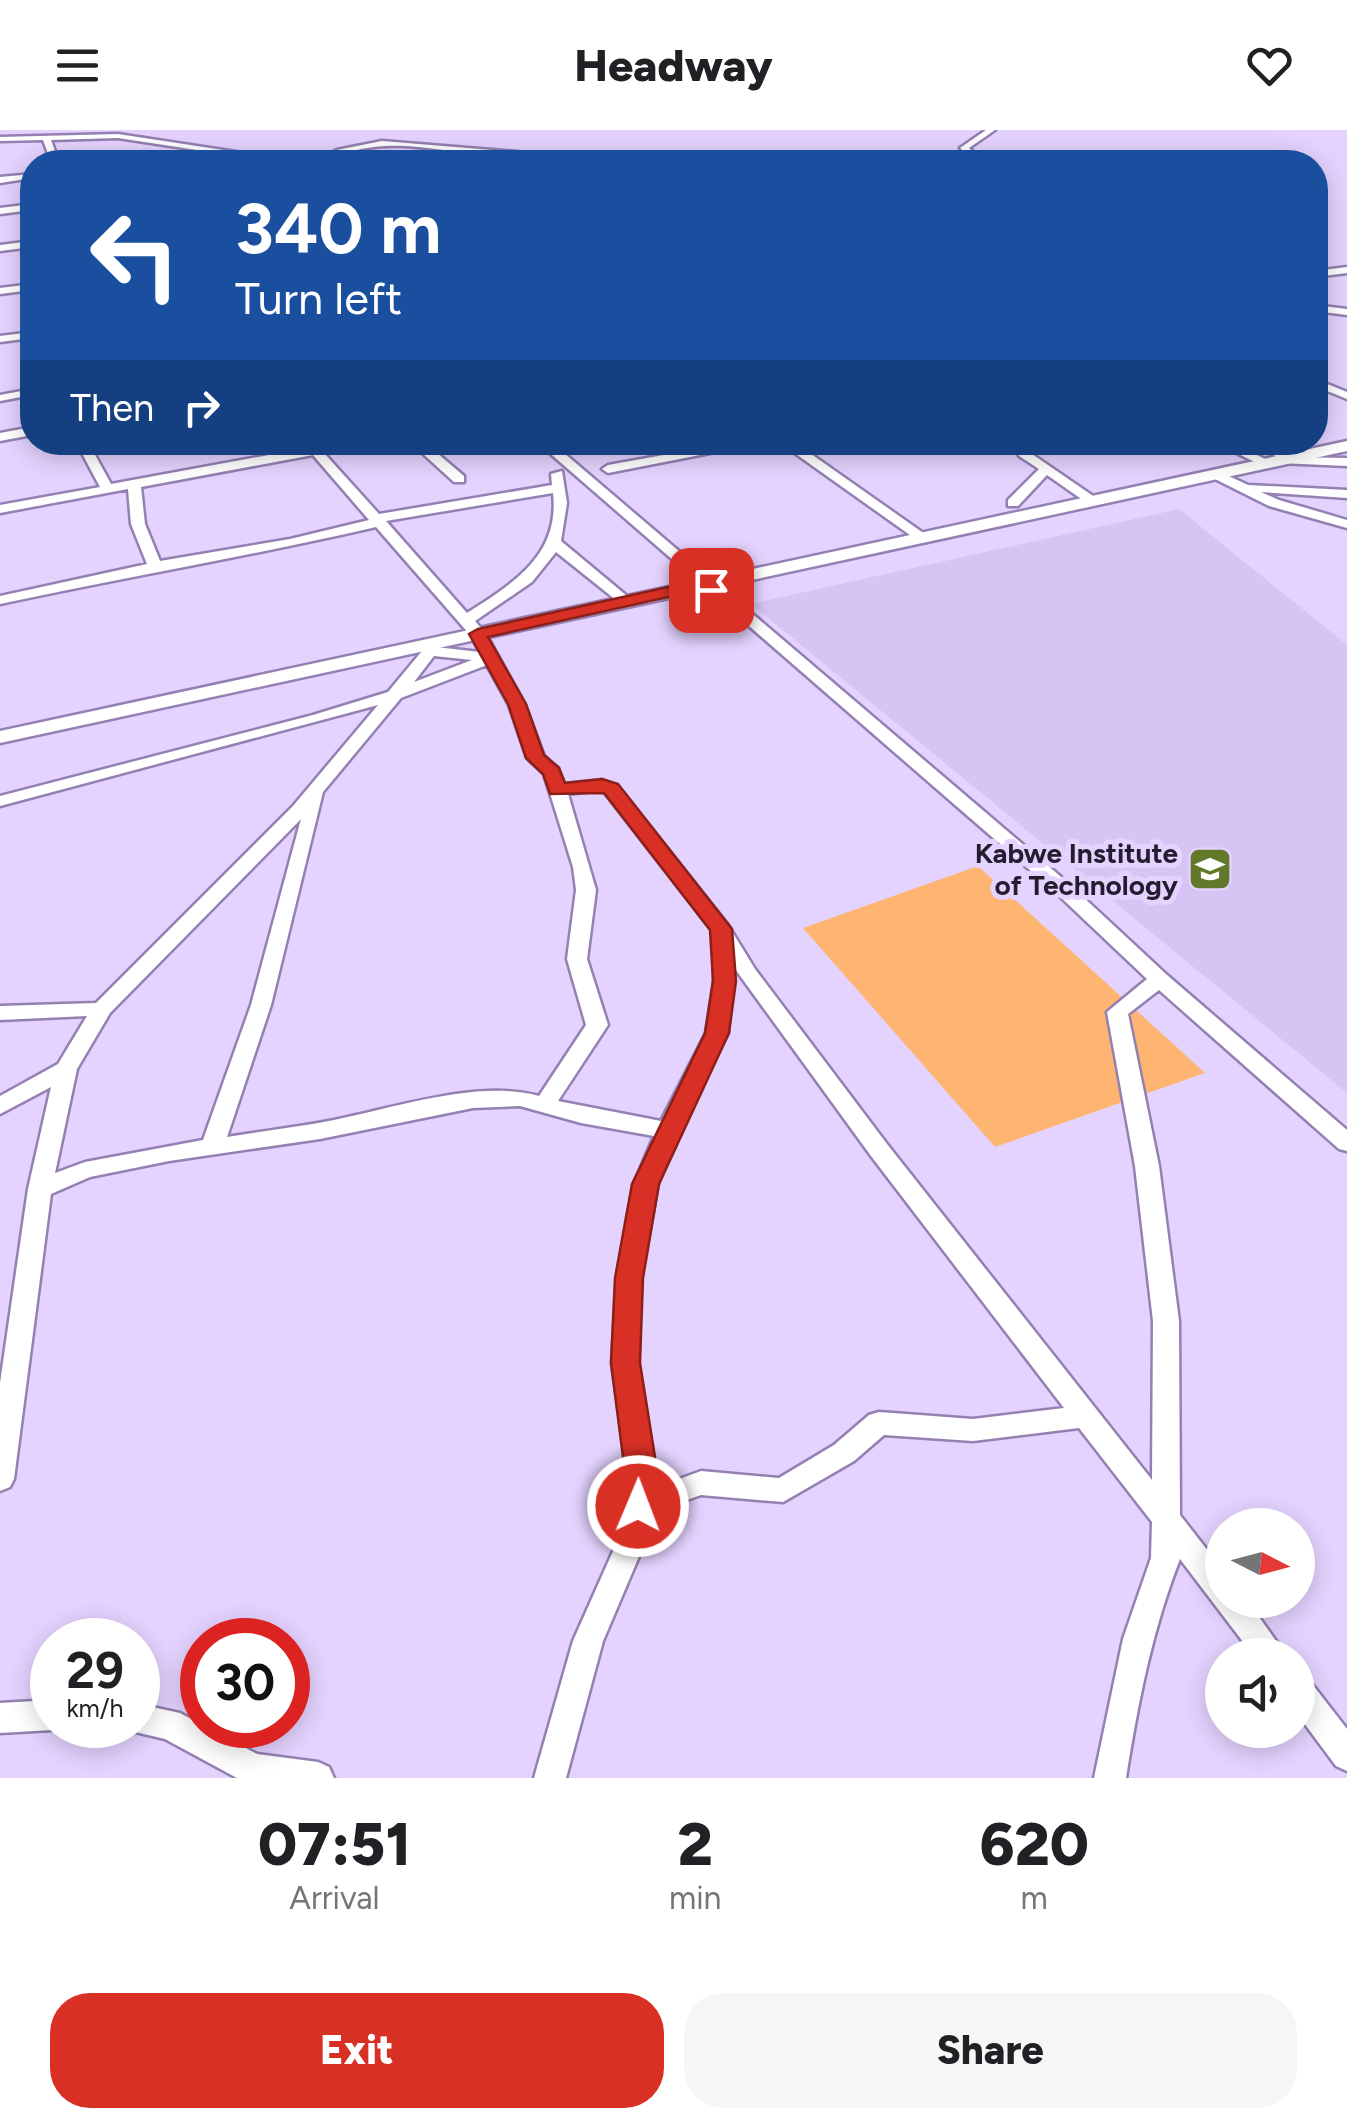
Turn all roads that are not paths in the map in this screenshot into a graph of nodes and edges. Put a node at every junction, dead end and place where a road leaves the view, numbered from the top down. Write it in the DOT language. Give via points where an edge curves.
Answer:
graph roads {
  1 [pos="990,130"];
  2 [pos="61,134"];
  3 [pos="47,138"];
  4 [pos="0,139"];
  5 [pos="49,150"];
  6 [pos="210,150"];
  7 [pos="346,150"];
  8 [pos="470,150"];
  9 [pos="966,150"];
  10 [pos="89,455"];
  11 [pos="271,455"];
  12 [pos="320,455"];
  13 [pos="431,455"];
  14 [pos="558,455"];
  15 [pos="687,455"];
  16 [pos="804,455"];
  17 [pos="1029,455"];
  18 [pos="1263,455"];
  19 [pos="1274,455"];
  20 [pos="1303,455"];
  21 [pos="1279,460"];
  22 [pos="1347,462"];
  23 [pos="608,469"];
  24 [pos="1046,469"];
  25 [pos="1216,474"];
  26 [pos="459,479"];
  27 [pos="134,485"];
  28 [pos="1241,486"];
  29 [pos="108,490"];
  30 [pos="1347,494"];
  31 [pos="1092,500"];
  32 [pos="1013,503"];
  33 [pos="0,509"];
  34 [pos="377,520"];
  35 [pos="1347,524"];
  36 [pos="922,537"];
  37 [pos="553,542"];
  38 [pos="154,566"];
  39 [pos="704,584"];
  40 [pos="0,600"];
  41 [pos="626,601"];
  42 [pos="472,627"];
  43 [pos="429,648"];
  44 [pos="492,658"];
  45 [pos="394,696"];
  46 [pos="0,737"];
  47 [pos="318,788"];
  48 [pos="557,790"];
  49 [pos="0,801"];
  50 [pos="721,929"];
  51 [pos="1160,980"];
  52 [pos="102,1009"];
  53 [pos="0,1013"];
  54 [pos="66,1069"];
  55 [pos="544,1105"];
  56 [pos="0,1106"];
  57 [pos="668,1130"];
  58 [pos="1347,1142"];
  59 [pos="212,1146"];
  60 [pos="40,1189"];
  61 [pos="8,1348"];
  62 [pos="1087,1416"];
  63 [pos="0,1479"];
  64 [pos="638,1506"];
  65 [pos="1166,1517"];
  66 [pos="1205,1569"];
  67 [pos="1243,1618"];
  68 [pos="1258,1638"];
  69 [pos="1315,1713"];
  70 [pos="30,1716"];
  71 [pos="0,1718"];
  72 [pos="160,1722"];
  73 [pos="1347,1755"];
  74 [pos="318,1778"];
  75 [pos="550,1778"];
  76 [pos="1110,1778"];
  1 -- 9 [label="street"];
  2 -- 3 [label="street"];
  2 -- 6 [label="street"];
  3 -- 4 [label="street"];
  3 -- 5 [label="street"];
  7 -- 8 [label="street" via="377,137"];
  10 -- 29 [label="street"];
  11 -- 27 [label="street"];
  12 -- 34 [label="street"];
  13 -- 26 [label="street"];
  14 -- 39 [label="street"];
  15 -- 23 [label="street"];
  16 -- 36 [label="street"];
  17 -- 24 [label="street"];
  18 -- 21 [label="street"];
  19 -- 21 [label="street"];
  20 -- 21 [label="street"];
  21 -- 22 [label="street"];
  21 -- 25 [label="street"];
  24 -- 31 [label="street"];
  24 -- 32 [label="street"];
  25 -- 28 [label="street"];
  25 -- 31 [label="street"];
  27 -- 29 [label="street"];
  27 -- 38 [label="street" via="138,524"];
  28 -- 30 [label="street"];
  28 -- 35 [label="street"];
  29 -- 33 [label="street"];
  31 -- 36 [label="street"];
  34 -- 37 [label="street" via="558,481"];
  34 -- 38 [label="street"];
  34 -- 42 [label="street"];
  36 -- 39 [label="street"];
  37 -- 41 [label="street"];
  37 -- 42 [label="street" via="542,568"];
  38 -- 40 [label="street"];
  39 -- 41 [label="street"];
  39 -- 51 [label="street" via="1060,886"];
  41 -- 42 [label="street"];
  42 -- 43 [label="street"];
  42 -- 44 [label="street"];
  43 -- 44 [label="street"];
  43 -- 45 [label="street"];
  43 -- 46 [label="street"];
  44 -- 45 [label="street"];
  44 -- 48 [label="street"];
  45 -- 47 [label="street"];
  45 -- 49 [label="street"];
  47 -- 52 [label="street"];
  47 -- 59 [label="street" via="266,990"];
  48 -- 50 [label="street" via="611,788"];
  48 -- 55 [label="street" via="586,890 577,959 597,1025"];
  50 -- 57 [label="street" via="717,1033"];
  50 -- 62 [label="street" via="868,1136"];
  51 -- 58 [label="street"];
  51 -- 65 [label="street" via="1118,1012 1147,1166 1166,1321"];
  52 -- 53 [label="street"];
  52 -- 54 [label="street"];
  54 -- 56 [label="street"];
  54 -- 60 [label="street"];
  55 -- 57 [label="street"];
  55 -- 59 [label="street" via="520,1098 473,1100"];
  57 -- 64 [label="street" via="646,1184 629,1278 626,1363 639,1457"];
  59 -- 60 [label="street" via="85,1170"];
  60 -- 61 [label="street"];
  61 -- 63 [label="street"];
  62 -- 64 [label="street" via="973,1430 878,1423 783,1490 701,1483"];
  62 -- 65 [label="street"];
  64 -- 75 [label="street" via="632,1540 588,1641"];
  65 -- 66 [label="street"];
  65 -- 76 [label="street" via="1166,1558 1126,1680"];
  67 -- 68 [label="street"];
  69 -- 73 [label="street"];
  70 -- 71 [label="street"];
  72 -- 74 [label="street" via="254,1770"];
}
